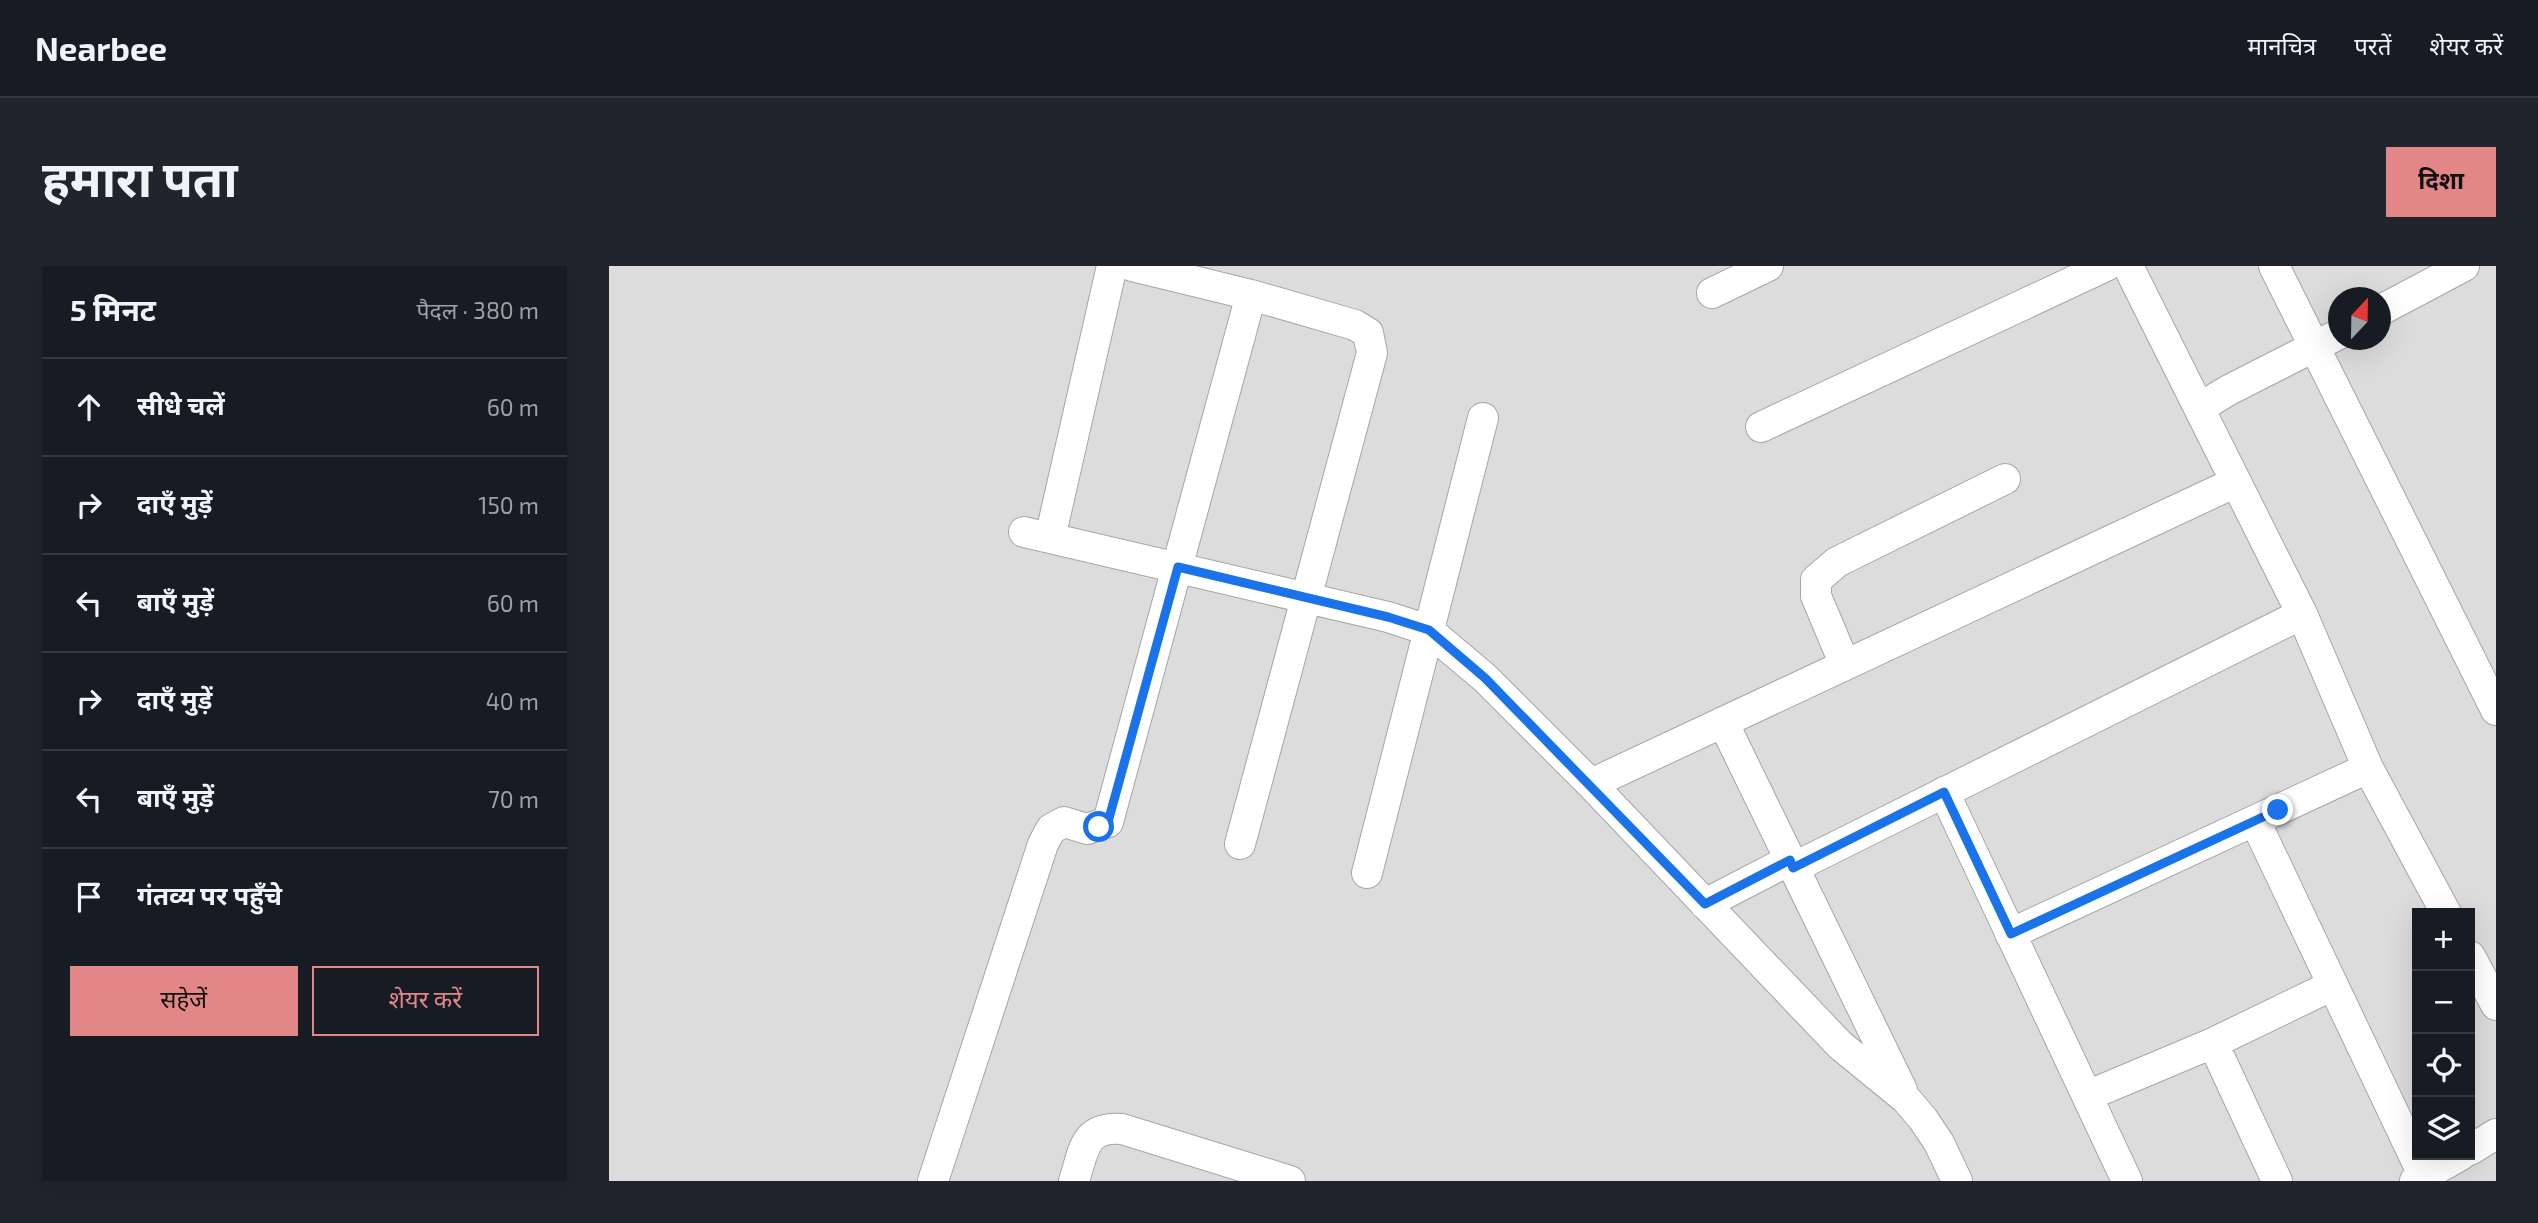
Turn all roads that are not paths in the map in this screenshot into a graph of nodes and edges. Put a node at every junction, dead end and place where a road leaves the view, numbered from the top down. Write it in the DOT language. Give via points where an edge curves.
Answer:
graph roads {
  1 [pos="1112,266"];
  2 [pos="1132,266"];
  3 [pos="1768,266"];
  4 [pos="2106,266"];
  5 [pos="2128,266"];
  6 [pos="2274,266"];
  7 [pos="2464,266"];
  8 [pos="2422,275"];
  9 [pos="1712,293"];
  10 [pos="1251,295"];
  11 [pos="2391,301"];
  12 [pos="2327,340"];
  13 [pos="2199,408"];
  14 [pos="1483,418"];
  15 [pos="1761,427"];
  16 [pos="2005,479"];
  17 [pos="2236,482"];
  18 [pos="1178,567"];
  19 [pos="1308,598"];
  20 [pos="2302,614"];
  21 [pos="1429,630"];
  22 [pos="1845,665"];
  23 [pos="2496,710"];
  24 [pos="1723,722"];
  25 [pos="2368,768"];
  26 [pos="1591,784"];
  27 [pos="1944,792"];
  28 [pos="2255,821"];
  29 [pos="1240,844"];
  30 [pos="1792,864"];
  31 [pos="1367,873"];
  32 [pos="1705,904"];
  33 [pos="2443,908"];
  34 [pos="2011,934"];
  35 [pos="2475,965"];
  36 [pos="2333,985"];
  37 [pos="2496,1005"];
  38 [pos="2213,1044"];
  39 [pos="2087,1096"];
  40 [pos="1906,1099"];
  41 [pos="2496,1134"];
  42 [pos="2475,1147"];
  43 [pos="2453,1160"];
  44 [pos="1223,1171"];
  45 [pos="2422,1180"];
  46 [pos="933,1181"];
  47 [pos="1074,1181"];
  48 [pos="1290,1181"];
  49 [pos="1957,1181"];
  50 [pos="2127,1181"];
  51 [pos="2277,1181"];
  1 -- 18 [label="street" via="1037,535"];
  2 -- 10 [label="street"];
  3 -- 9 [label="street"];
  4 -- 15 [label="street"];
  5 -- 13 [label="street"];
  6 -- 12 [label="street"];
  7 -- 8 [label="street"];
  8 -- 11 [label="street"];
  10 -- 18 [label="street"];
  10 -- 19 [label="street" via="1356,325 1368,333 1372,353"];
  12 -- 13 [label="street"];
  12 -- 23 [label="street"];
  13 -- 17 [label="street"];
  14 -- 21 [label="street"];
  16 -- 22 [label="street" via="1837,562 1816,580 1816,596"];
  17 -- 20 [label="street"];
  17 -- 22 [label="street"];
  18 -- 19 [label="street"];
  18 -- 46 [label="street" via="1108,822 1087,829 1064,822 1051,829 1043,844"];
  19 -- 21 [label="street"];
  19 -- 29 [label="street"];
  20 -- 25 [label="street"];
  20 -- 27 [label="street"];
  21 -- 26 [label="street" via="1485,678"];
  21 -- 31 [label="street"];
  22 -- 24 [label="street"];
  24 -- 26 [label="street"];
  24 -- 30 [label="street"];
  25 -- 28 [label="street"];
  25 -- 33 [label="street"];
  26 -- 32 [label="street"];
  27 -- 30 [label="street"];
  27 -- 34 [label="street"];
  28 -- 34 [label="street"];
  28 -- 36 [label="street"];
  30 -- 32 [label="street"];
  30 -- 40 [label="street"];
  32 -- 40 [label="street" via="1839,1045"];
  34 -- 39 [label="street"];
  35 -- 37 [label="street"];
  36 -- 38 [label="street"];
  36 -- 45 [label="street"];
  38 -- 39 [label="street"];
  38 -- 51 [label="street"];
  39 -- 50 [label="street"];
  40 -- 49 [label="street" via="1934,1135"];
  41 -- 42 [label="street"];
  43 -- 45 [label="street"];
  44 -- 47 [label="street" via="1122,1129 1106,1128 1086,1143"];
  44 -- 48 [label="street"];
}
